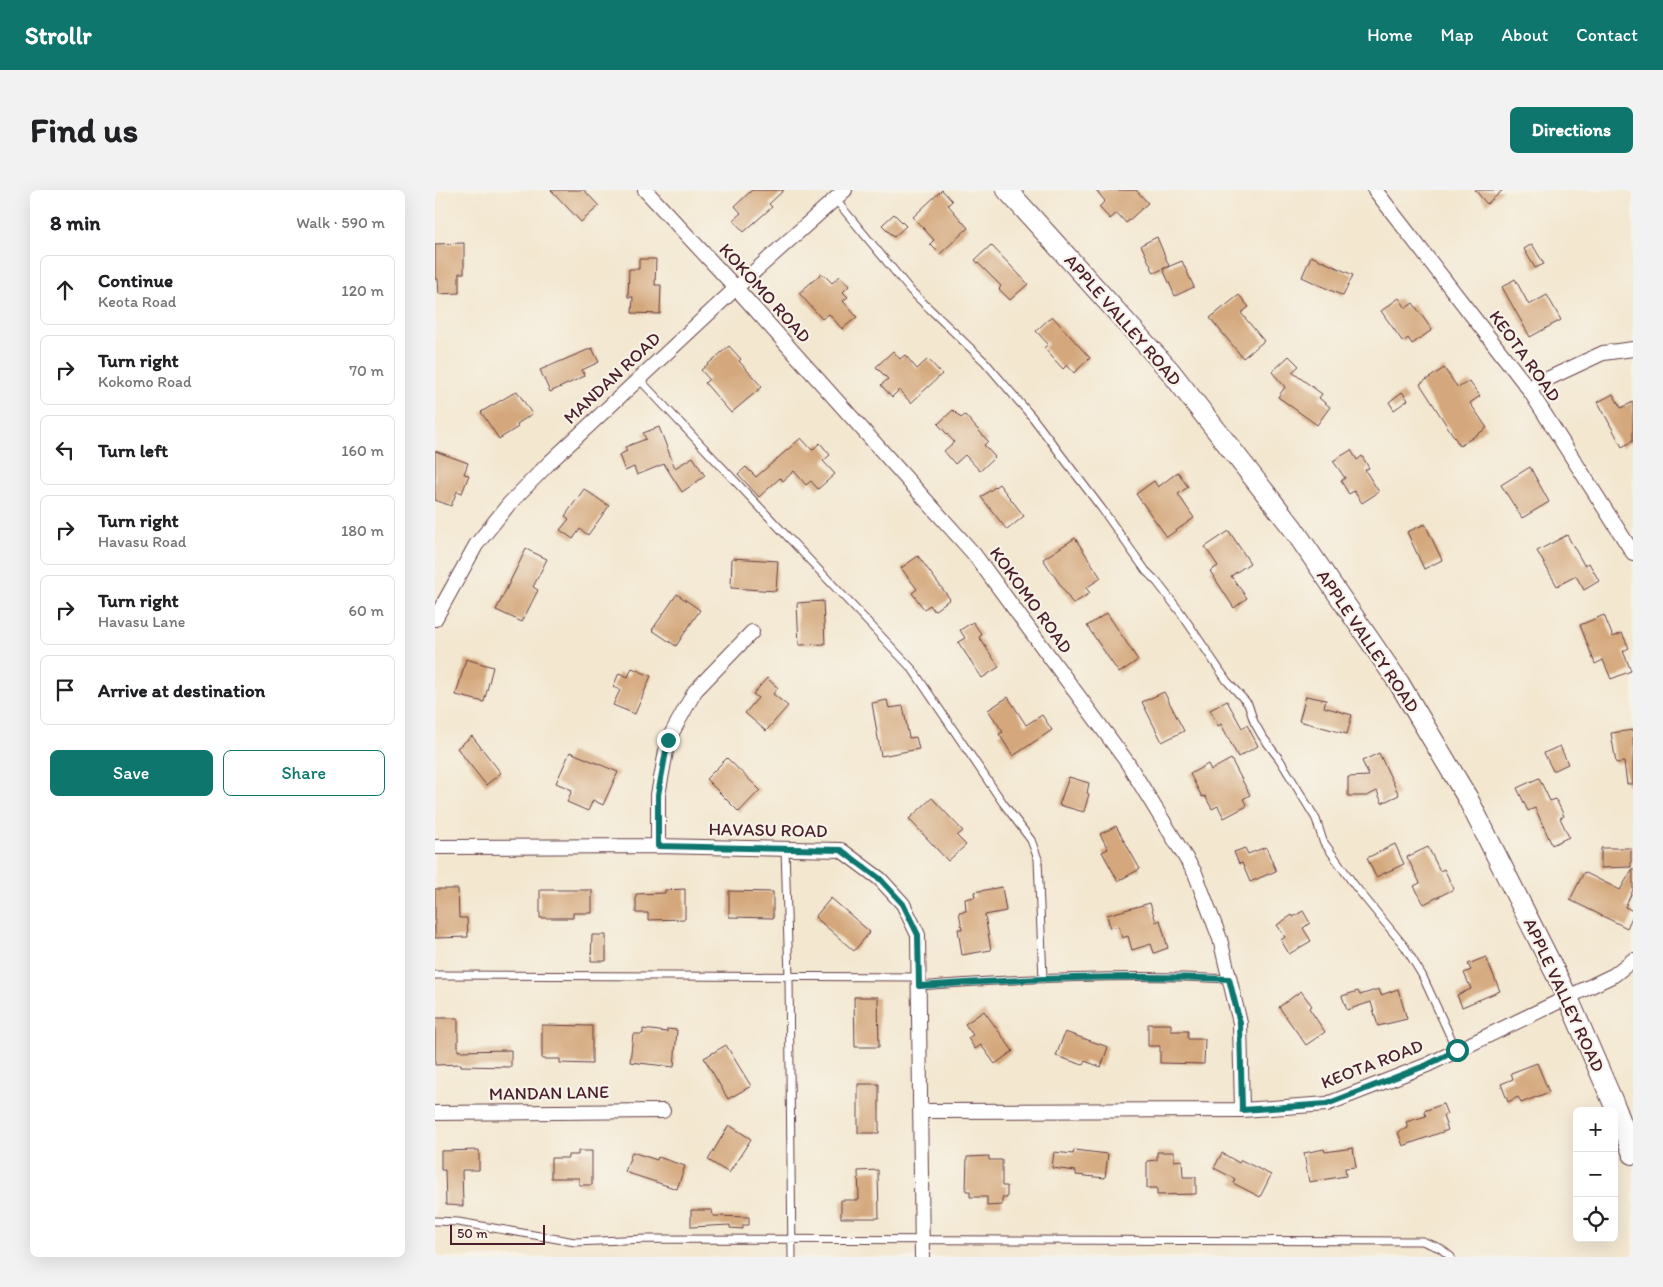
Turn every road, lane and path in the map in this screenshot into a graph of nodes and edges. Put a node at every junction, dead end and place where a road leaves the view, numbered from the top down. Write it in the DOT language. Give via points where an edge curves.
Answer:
graph roads {
  1 [pos="645,190"];
  2 [pos="1007,190"];
  3 [pos="1375,190"];
  4 [pos="840,195"];
  5 [pos="736,288"];
  6 [pos="1633,349"];
  7 [pos="639,379"];
  8 [pos="1528,388"];
  9 [pos="1633,553"];
  10 [pos="435,619"];
  11 [pos="752,632"];
  12 [pos="658,846"];
  13 [pos="435,847"];
  14 [pos="785,849"];
  15 [pos="1633,960"];
  16 [pos="435,975"];
  17 [pos="789,976"];
  18 [pos="1043,979"];
  19 [pos="1229,979"];
  20 [pos="919,982"];
  21 [pos="1568,998"];
  22 [pos="1457,1050"];
  23 [pos="1242,1110"];
  24 [pos="663,1111"];
  25 [pos="921,1111"];
  26 [pos="435,1113"];
  27 [pos="1633,1154"];
  28 [pos="435,1221"];
  29 [pos="792,1240"];
  30 [pos="922,1241"];
  31 [pos="792,1257"];
  32 [pos="922,1257"];
  33 [pos="1451,1257"];
  1 -- 5 [label="street, KOKOMO ROAD"];
  2 -- 21 [label="main road, APPLE VALLEY ROAD" via="1170,371 1292,527 1399,683 1467,797"];
  3 -- 8 [label="street, KEOTA ROAD"];
  4 -- 5 [label="street, MANDAN ROAD"];
  4 -- 22 [label="lane" via="911,291 985,362 1033,418 1181,613 1227,681 1248,704 1262,736 1316,818 1323,841 1405,947 1422,975"];
  5 -- 7 [label="street, MANDAN ROAD"];
  5 -- 19 [label="street, KOKOMO ROAD" via="974,554 1127,762 1195,873 1220,939"];
  6 -- 8 [label="street" via="1603,354"];
  7 -- 10 [label="street, MANDAN ROAD" via="509,504 476,545"];
  7 -- 18 [label="lane" via="913,670 1031,840 1038,859"];
  8 -- 9 [label="street, KEOTA ROAD"];
  11 -- 12 [label="street" via="695,691 668,740 658,795"];
  12 -- 13 [label="street, HAVASU ROAD"];
  12 -- 14 [label="street, HAVASU ROAD"];
  14 -- 17 [label="lane"];
  14 -- 20 [label="street, HAVASU ROAD" via="841,850 880,879 903,904 918,935"];
  15 -- 21 [label="street, KEOTA ROAD" via="1614,975"];
  16 -- 17 [label="lane"];
  17 -- 20 [label="lane"];
  17 -- 29 [label="lane"];
  18 -- 19 [label="lane" via="1179,976"];
  18 -- 20 [label="lane"];
  19 -- 23 [label="street, KOKOMO ROAD" via="1240,1023"];
  20 -- 25 [label="street, HAVASU ROAD"];
  21 -- 22 [label="street, KEOTA ROAD"];
  21 -- 27 [label="main road, APPLE VALLEY ROAD"];
  22 -- 23 [label="street, KEOTA ROAD" via="1327,1104"];
  23 -- 25 [label="street, KEOTA ROAD"];
  24 -- 26 [label="street, MANDAN LANE"];
  25 -- 30 [label="street, HAVASU ROAD"];
  28 -- 29 [label="lane" via="575,1242"];
  29 -- 30 [label="lane"];
  29 -- 31 [label="lane"];
  30 -- 32 [label="street, HAVASU ROAD"];
  30 -- 33 [label="lane" via="1422,1241 1440,1248"];
}
